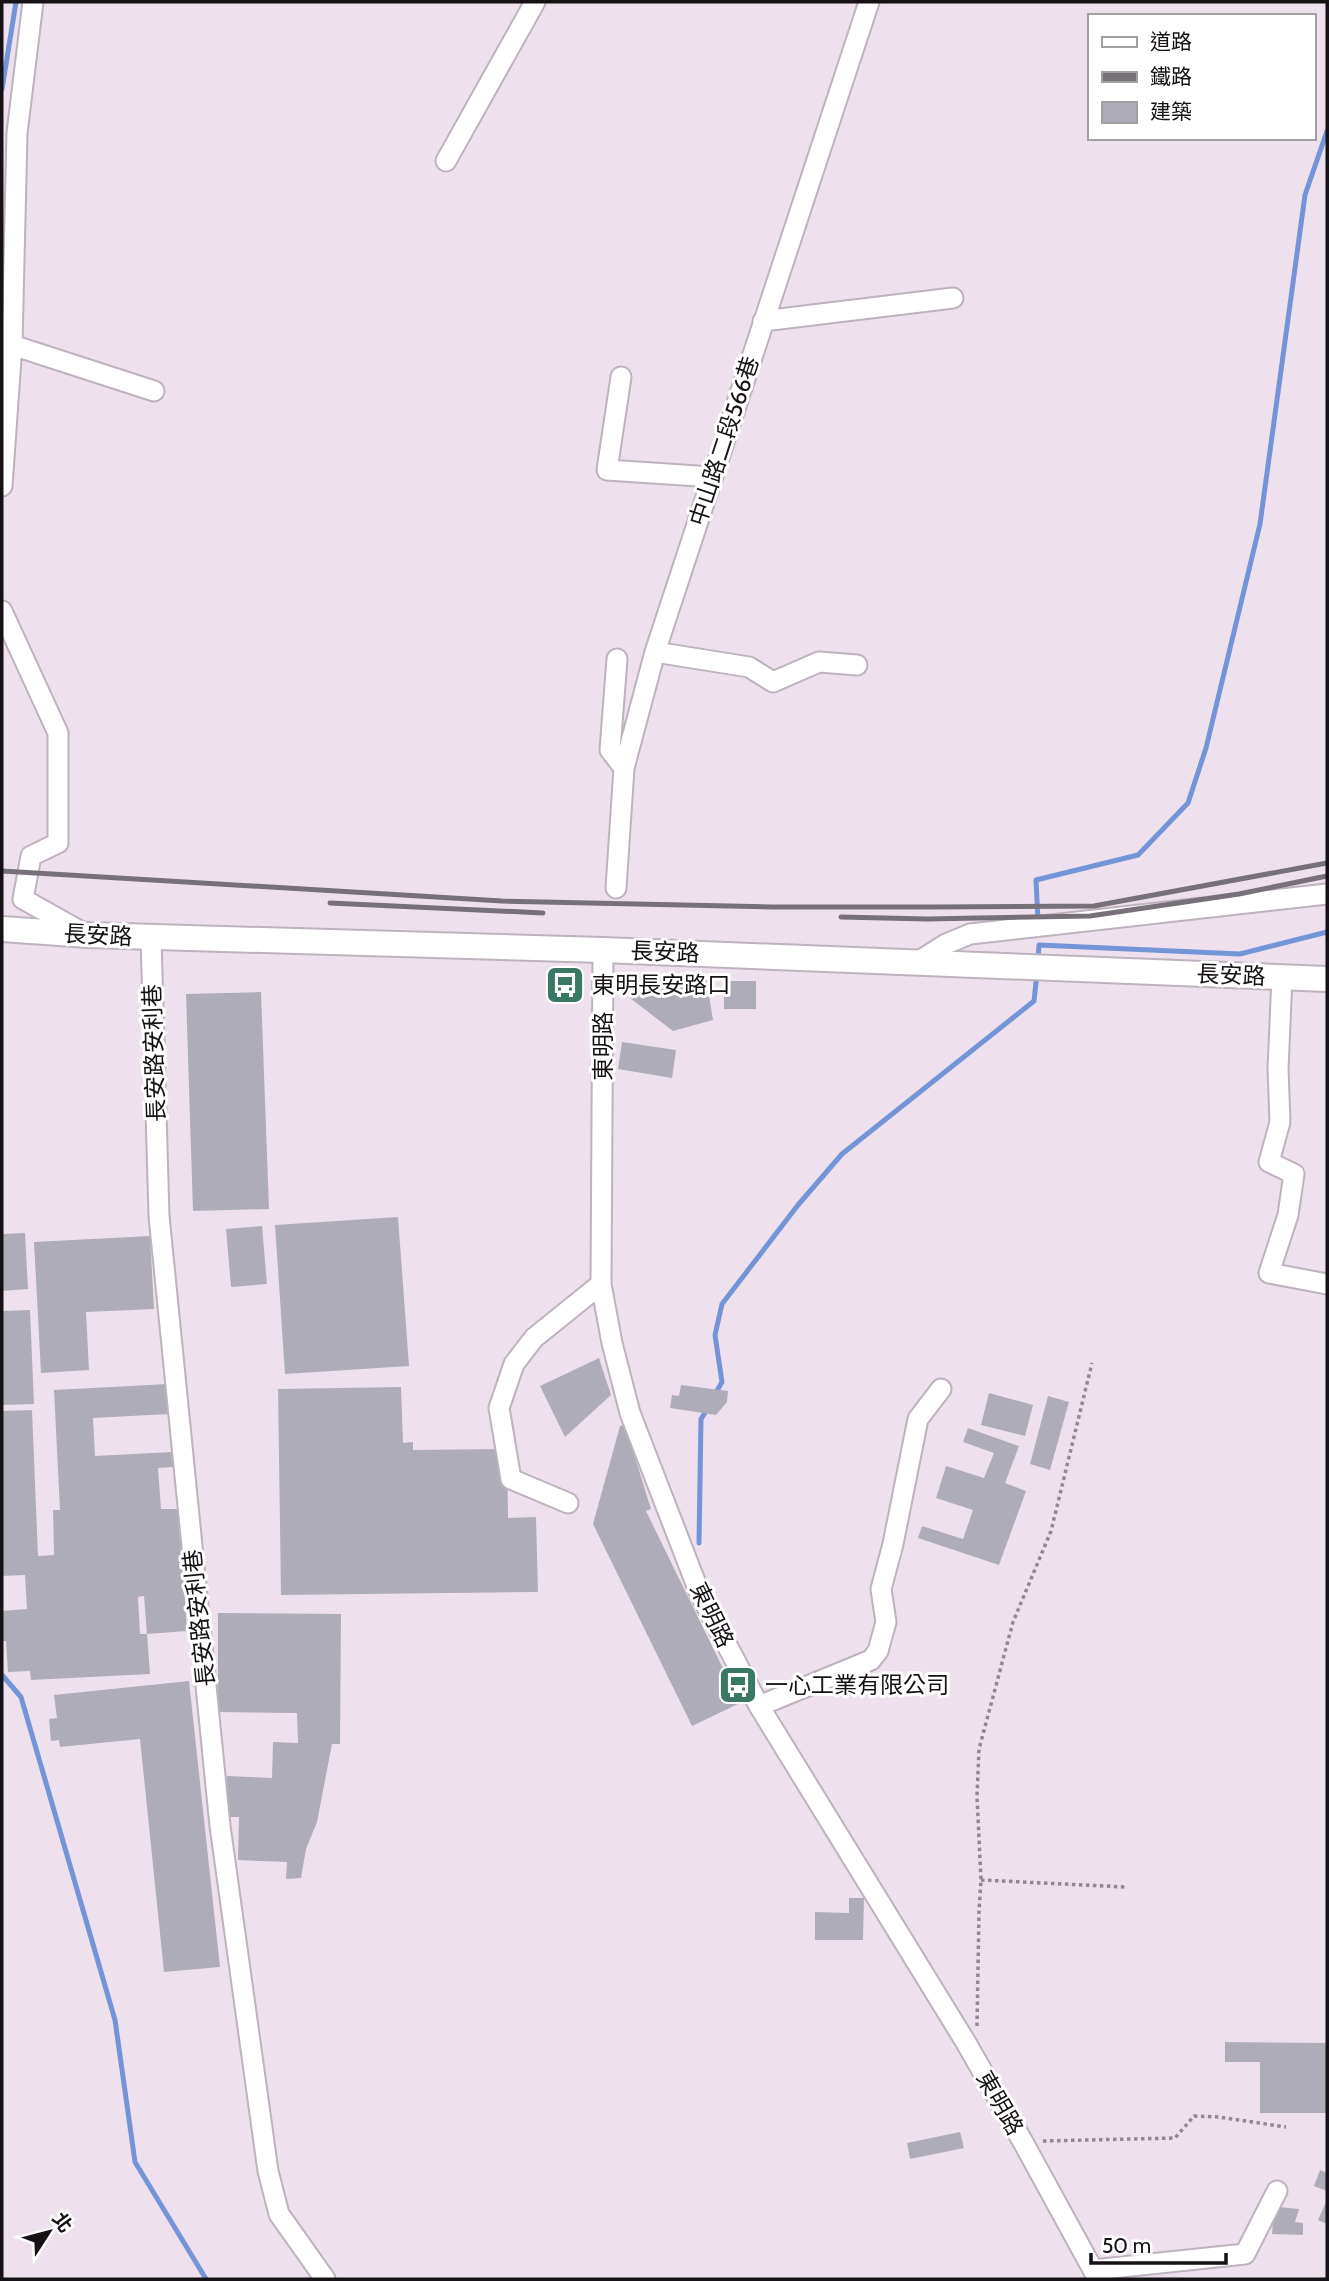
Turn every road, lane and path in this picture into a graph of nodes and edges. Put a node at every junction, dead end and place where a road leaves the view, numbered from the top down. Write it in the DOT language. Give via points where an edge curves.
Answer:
graph roads {
  1 [pos="33,2"];
  2 [pos="535,2"];
  3 [pos="869,2"];
  4 [pos="446,161"];
  5 [pos="953,298"];
  6 [pos="763,321"];
  7 [pos="12,345"];
  8 [pos="621,377"];
  9 [pos="154,391"];
  10 [pos="713,477"];
  11 [pos="2,486"];
  12 [pos="2,611"];
  13 [pos="656,652"];
  14 [pos="617,659"];
  15 [pos="857,665"];
  16 [pos="624,768"];
  17 [pos="616,888"];
  18 [pos="1327,894"];
  19 [pos="2,929"];
  20 [pos="88,935"];
  21 [pos="150,938"];
  22 [pos="603,950"];
  23 [pos="916,963"];
  24 [pos="1282,977"];
  25 [pos="1327,979"];
  26 [pos="601,1284"];
  27 [pos="1327,1284"];
  28 [pos="1092,1363"];
  29 [pos="941,1389"];
  30 [pos="568,1503"];
  31 [pos="759,1706"];
  32 [pos="981,1881"];
  33 [pos="1125,1887"];
  34 [pos="965,2041"];
  35 [pos="1286,2127"];
  36 [pos="1023,2142"];
  37 [pos="1277,2190"];
  38 [pos="1096,2274"];
  39 [pos="325,2279"];
  1 -- 7 [label="street" via="17,133"];
  2 -- 4 [label="street"];
  3 -- 6 [label="street, 中山路二段566巷"];
  5 -- 6 [label="street"];
  6 -- 10 [label="street, 中山路二段566巷"];
  7 -- 9 [label="street"];
  7 -- 11 [label="street"];
  8 -- 10 [label="street" via="607,470"];
  10 -- 13 [label="street, 中山路二段566巷"];
  12 -- 20 [label="street" via="58,733 58,843 31,856 23,899"];
  13 -- 15 [label="street" via="749,667 774,682 819,662"];
  13 -- 16 [label="street, 中山路二段566巷"];
  14 -- 16 [label="street" via="610,750"];
  16 -- 17 [label="street, 中山路二段566巷"];
  18 -- 23 [label="street" via="970,934"];
  19 -- 20 [label="main road, 長安路"];
  20 -- 21 [label="main road, 長安路"];
  21 -- 22 [label="main road, 長安路"];
  21 -- 39 [label="street, 長安路安利巷" via="159,1216 220,1826 268,2171 279,2214"];
  22 -- 23 [label="main road, 長安路"];
  22 -- 26 [label="street, 東明路"];
  23 -- 24 [label="main road, 長安路"];
  24 -- 25 [label="main road, 長安路"];
  24 -- 27 [label="street" via="1280,1122 1269,1161 1294,1174 1289,1215 1269,1273"];
  26 -- 30 [label="street" via="534,1338 514,1364 499,1408 511,1479"];
  26 -- 31 [label="street, 東明路" via="630,1413 700,1594"];
  28 -- 32 [label="path" via="1051,1531 1013,1622 979,1749"];
  29 -- 31 [label="street" via="918,1419 881,1589 886,1622 878,1651 871,1660"];
  31 -- 34 [label="street, 東明路"];
  32 -- 33 [label="path"];
  32 -- 34 [label="path" via="977,2026"];
  34 -- 36 [label="street, 東明路"];
  35 -- 36 [label="path" via="1194,2116 1175,2138"];
  36 -- 38 [label="street, 東明路"];
  37 -- 38 [label="street" via="1245,2254"];
}
